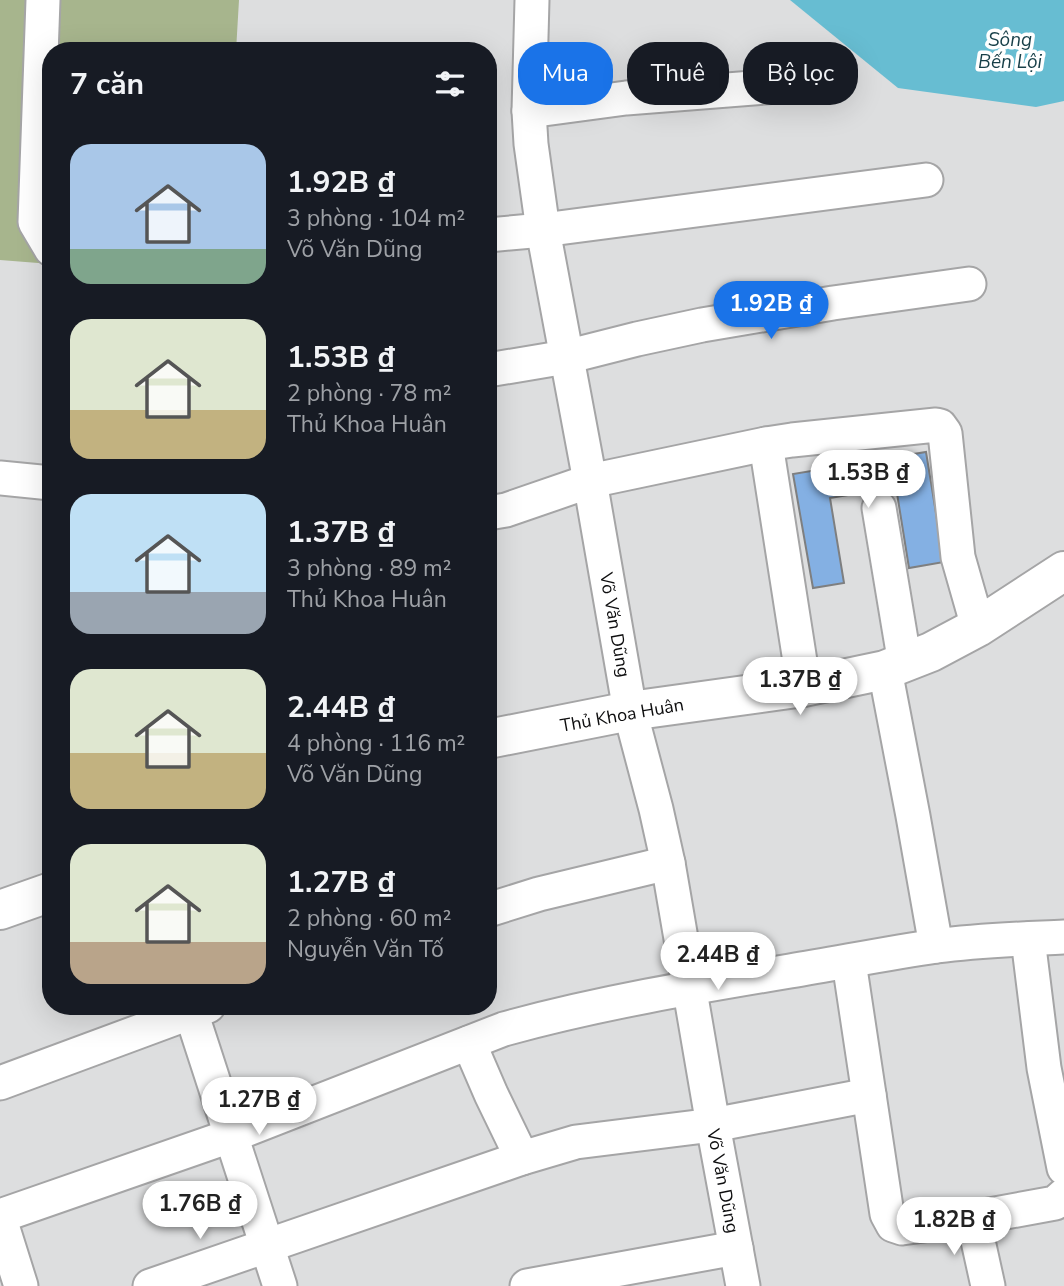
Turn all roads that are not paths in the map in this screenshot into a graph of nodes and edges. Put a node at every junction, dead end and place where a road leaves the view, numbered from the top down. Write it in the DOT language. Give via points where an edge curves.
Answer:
graph roads {
  1 [pos="43,0"];
  2 [pos="532,0"];
  3 [pos="743,89"];
  4 [pos="529,111"];
  5 [pos="926,180"];
  6 [pos="543,230"];
  7 [pos="497,234"];
  8 [pos="42,235"];
  9 [pos="969,285"];
  10 [pos="566,357"];
  11 [pos="497,368"];
  12 [pos="766,444"];
  13 [pos="0,478"];
  14 [pos="590,481"];
  15 [pos="42,482"];
  16 [pos="879,508"];
  17 [pos="497,512"];
  18 [pos="1061,581"];
  19 [pos="978,627"];
  20 [pos="895,667"];
  21 [pos="804,687"];
  22 [pos="630,711"];
  23 [pos="497,738"];
  24 [pos="668,863"];
  25 [pos="42,895"];
  26 [pos="497,907"];
  27 [pos="0,910"];
  28 [pos="1064,937"];
  29 [pos="1028,939"];
  30 [pos="936,946"];
  31 [pos="849,962"];
  32 [pos="690,988"];
  33 [pos="178,1015"];
  34 [pos="198,1015"];
  35 [pos="469,1043"];
  36 [pos="1054,1065"];
  37 [pos="0,1083"];
  38 [pos="869,1095"];
  39 [pos="713,1125"];
  40 [pos="230,1136"];
  41 [pos="522,1158"];
  42 [pos="1064,1168"];
  43 [pos="1064,1195"];
  44 [pos="0,1217"];
  45 [pos="973,1218"];
  46 [pos="266,1247"];
  47 [pos="736,1248"];
  48 [pos="21,1286"];
  49 [pos="150,1286"];
  50 [pos="280,1286"];
  51 [pos="527,1286"];
  52 [pos="743,1286"];
  53 [pos="988,1286"];
  1 -- 8 [label="street" via="35,222"];
  2 -- 4 [label="street, Võ Văn Dũng"];
  3 -- 4 [label="street"];
  4 -- 6 [label="street, Võ Văn Dũng"];
  5 -- 6 [label="street"];
  6 -- 7 [label="street"];
  6 -- 10 [label="street, Võ Văn Dũng"];
  9 -- 10 [label="street" via="702,325"];
  10 -- 11 [label="street"];
  10 -- 14 [label="street, Võ Văn Dũng"];
  12 -- 14 [label="street"];
  12 -- 19 [label="street" via="940,426 945,433 958,557"];
  12 -- 21 [label="street"];
  13 -- 15 [label="street"];
  14 -- 17 [label="street"];
  14 -- 22 [label="street, Võ Văn Dũng"];
  16 -- 20 [label="street"];
  18 -- 19 [label="main road, Thủ Khoa Huân"];
  19 -- 20 [label="main road, Thủ Khoa Huân"];
  20 -- 21 [label="main road, Thủ Khoa Huân"];
  20 -- 30 [label="street" via="913,816"];
  21 -- 22 [label="main road, Thủ Khoa Huân"];
  22 -- 23 [label="main road, Thủ Khoa Huân"];
  22 -- 24 [label="street, Võ Văn Dũng"];
  24 -- 26 [label="street"];
  24 -- 32 [label="street, Võ Văn Dũng"];
  25 -- 27 [label="main road"];
  28 -- 29 [label="street"];
  29 -- 30 [label="street"];
  29 -- 36 [label="street"];
  30 -- 31 [label="street"];
  31 -- 32 [label="street"];
  31 -- 38 [label="street"];
  32 -- 35 [label="street" via="562,1014"];
  32 -- 39 [label="street, Võ Văn Dũng"];
  33 -- 37 [label="street"];
  34 -- 40 [label="street"];
  35 -- 40 [label="street"];
  35 -- 41 [label="street"];
  36 -- 42 [label="street"];
  38 -- 39 [label="street"];
  38 -- 45 [label="street" via="887,1214 893,1226"];
  39 -- 41 [label="street" via="576,1142"];
  39 -- 47 [label="street, Võ Văn Dũng"];
  40 -- 44 [label="street"];
  40 -- 46 [label="street"];
  41 -- 46 [label="street"];
  43 -- 45 [label="street" via="1055,1203"];
  44 -- 48 [label="street"];
  45 -- 53 [label="street"];
  46 -- 49 [label="street"];
  46 -- 50 [label="street"];
  47 -- 51 [label="street"];
  47 -- 52 [label="street, Võ Văn Dũng"];
}
